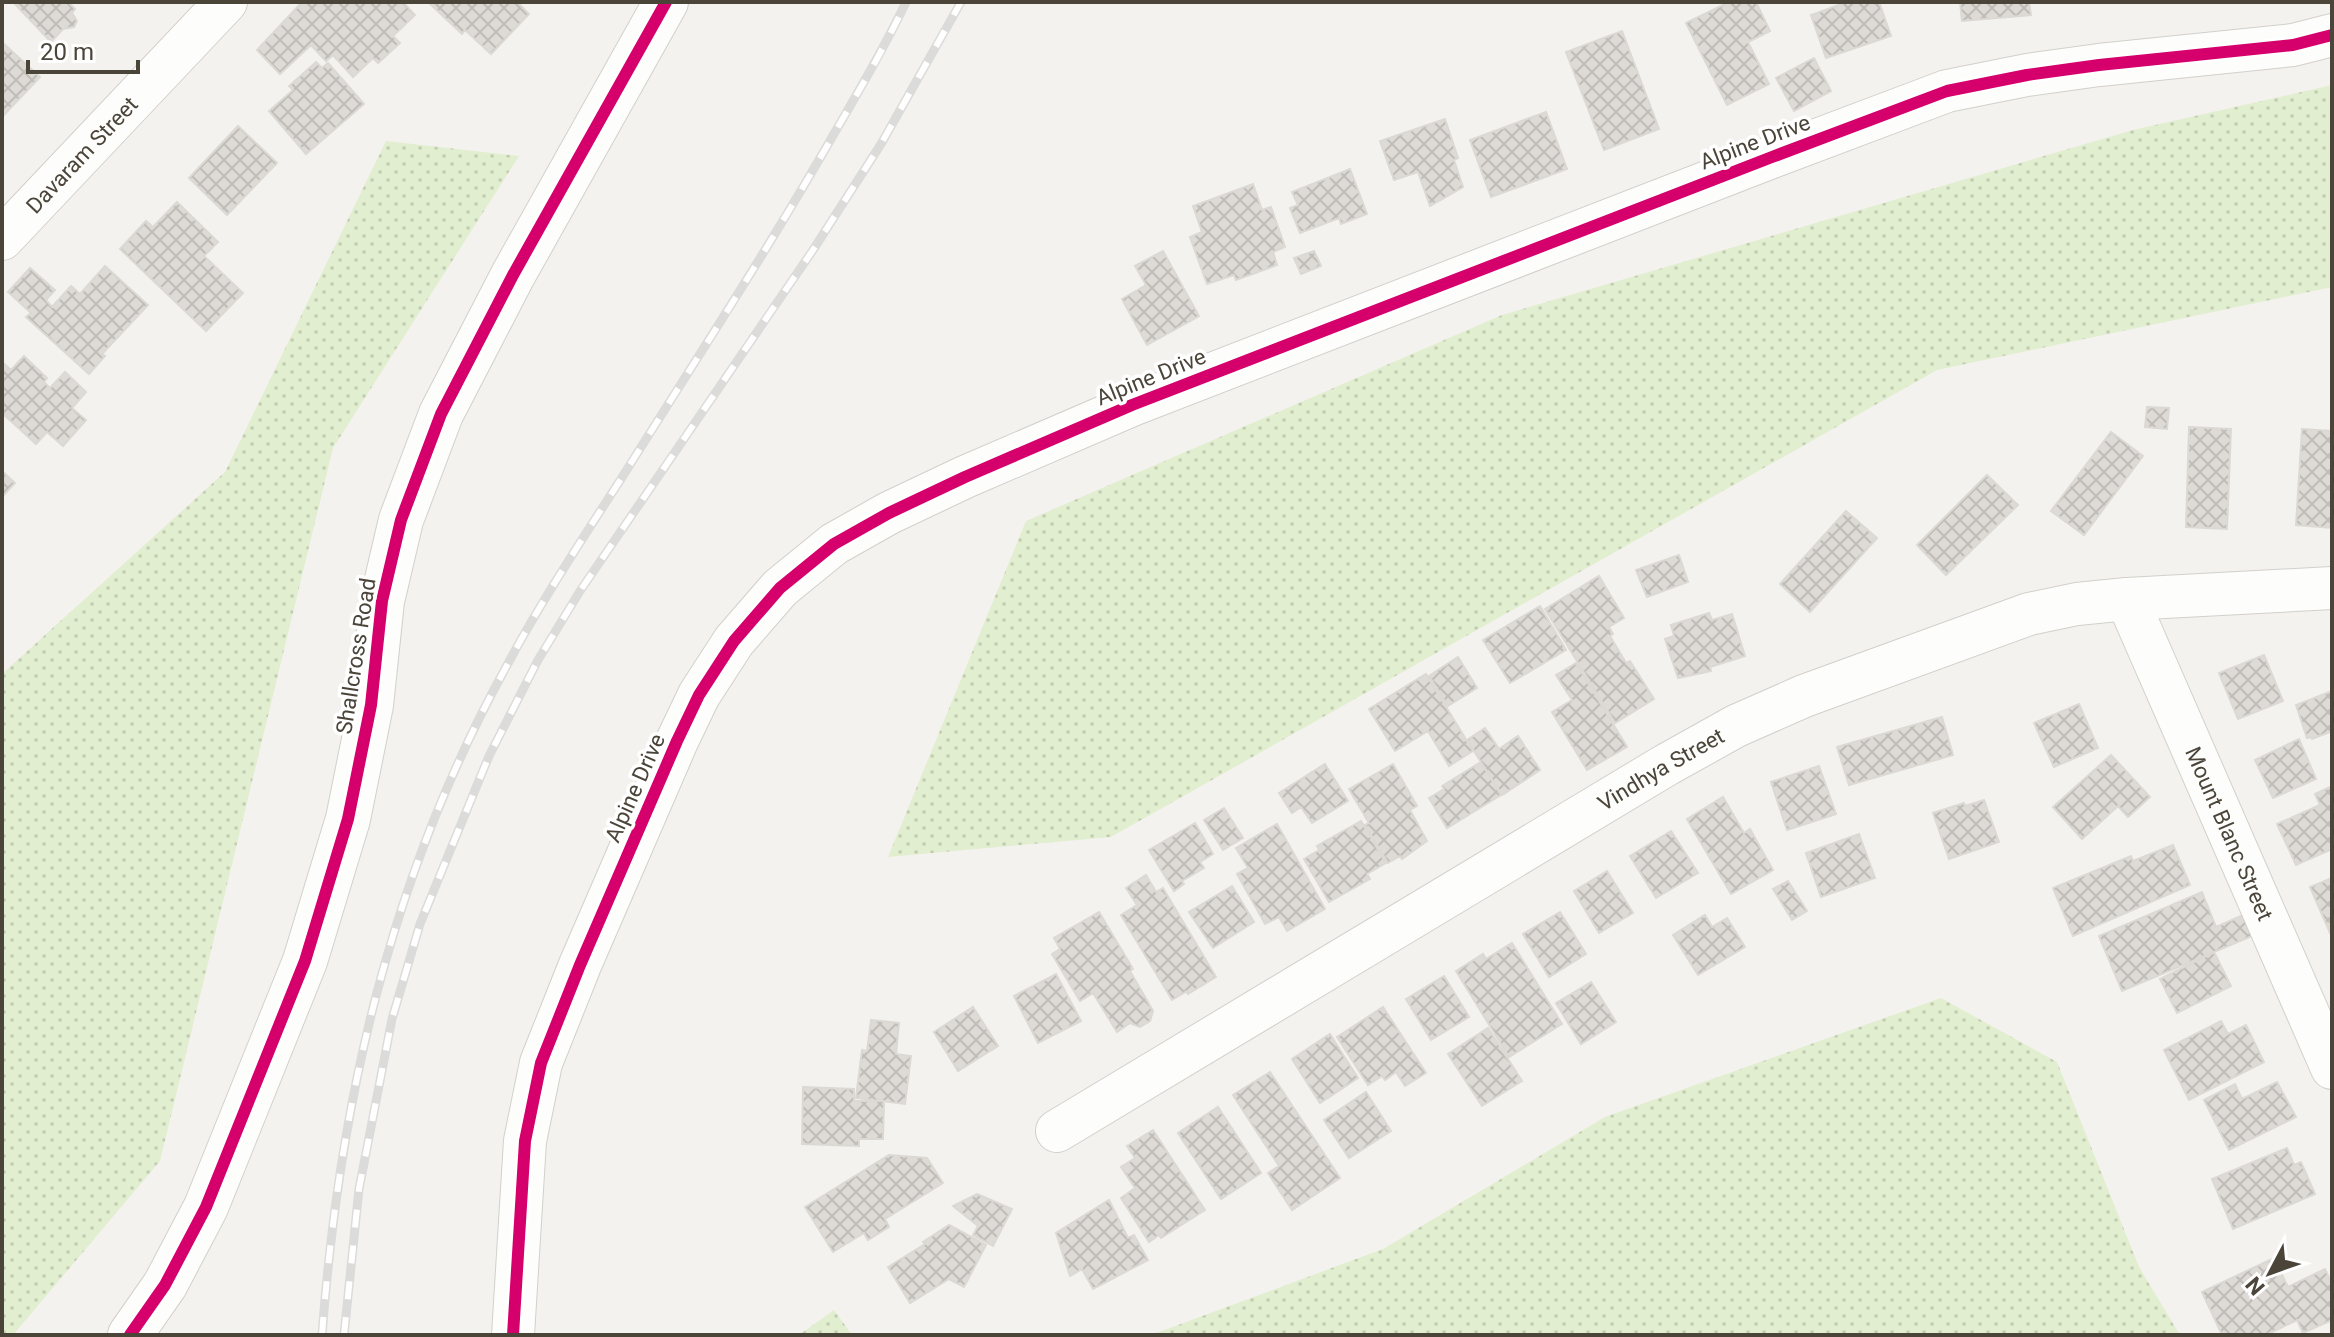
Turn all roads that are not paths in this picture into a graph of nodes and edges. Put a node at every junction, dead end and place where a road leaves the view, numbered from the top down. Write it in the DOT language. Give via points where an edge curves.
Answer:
graph roads {
  1 [pos="226,2"];
  2 [pos="666,2"];
  3 [pos="2332,35"];
  4 [pos="8,222"];
  5 [pos="2332,588"];
  6 [pos="2127,599"];
  7 [pos="2321,1010"];
  8 [pos="2332,1068"];
  9 [pos="1057,1131"];
  10 [pos="130,1335"];
  11 [pos="513,1335"];
  1 -- 4 [label="street, Davaram Street"];
  2 -- 10 [label="street, Shallcross Road" via="441,414 401,520 382,601 371,705 348,819 305,961 206,1207 165,1285"];
  3 -- 11 [label="street, Alpine Drive" via="2293,45 2027,75 1947,91 1132,405 965,477 834,544 780,588 734,641 699,695 580,965 541,1063 525,1141"];
  5 -- 6 [label="street, Vindhya Street"];
  6 -- 7 [label="street, Mount Blanc Street"];
  6 -- 9 [label="street, Vindhya Street" via="2029,614 1736,726"];
  7 -- 8 [label="street, Mount Blanc Street"];
}
